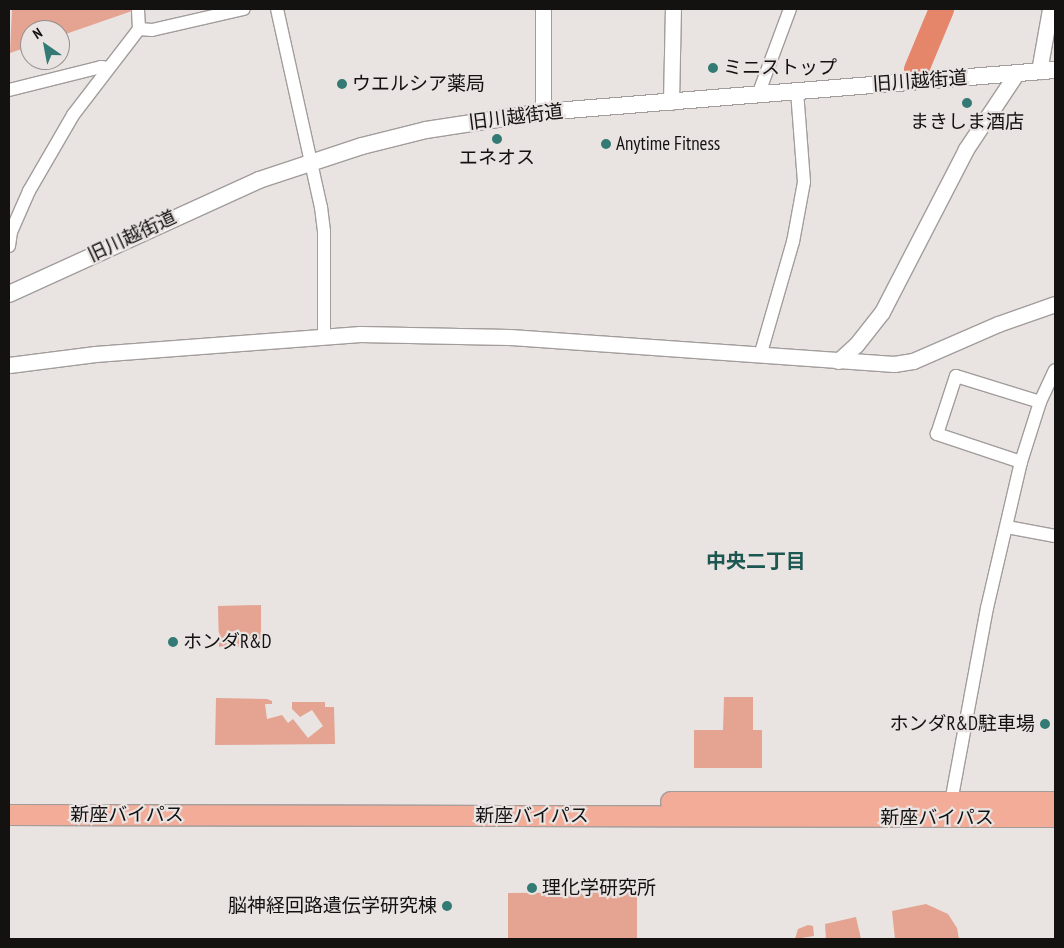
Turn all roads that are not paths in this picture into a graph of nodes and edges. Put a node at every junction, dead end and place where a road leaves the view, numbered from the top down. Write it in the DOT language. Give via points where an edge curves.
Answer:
graph roads {
  1 [pos="138,9"];
  2 [pos="244,9"];
  3 [pos="278,9"];
  4 [pos="543,9"];
  5 [pos="673,9"];
  6 [pos="790,9"];
  7 [pos="1052,12"];
  8 [pos="139,29"];
  9 [pos="108,68"];
  10 [pos="1047,71"];
  11 [pos="1016,74"];
  12 [pos="9,90"];
  13 [pos="797,90"];
  14 [pos="758,95"];
  15 [pos="671,102"];
  16 [pos="543,112"];
  17 [pos="312,161"];
  18 [pos="10,232"];
  19 [pos="9,246"];
  20 [pos="9,294"];
  21 [pos="1055,304"];
  22 [pos="324,337"];
  23 [pos="760,356"];
  24 [pos="838,361"];
  25 [pos="9,365"];
  26 [pos="1055,370"];
  27 [pos="1040,402"];
  28 [pos="1020,462"];
  29 [pos="1007,527"];
  30 [pos="1055,536"];
  31 [pos="9,802"];
  32 [pos="951,802"];
  33 [pos="1055,802"];
  34 [pos="9,815"];
  35 [pos="1055,817"];
  1 -- 8 [label="street"];
  2 -- 8 [label="street" via="152,30"];
  3 -- 17 [label="street"];
  4 -- 16 [label="street"];
  5 -- 15 [label="street"];
  6 -- 14 [label="street"];
  7 -- 10 [label="street"];
  8 -- 9 [label="street"];
  9 -- 12 [label="street" via="101,66"];
  9 -- 18 [label="street" via="68,124 29,191"];
  10 -- 11 [label="main road, 旧川越街道"];
  11 -- 13 [label="main road, 旧川越街道"];
  11 -- 24 [label="street" via="966,149 882,312 856,345"];
  13 -- 14 [label="main road, 旧川越街道"];
  13 -- 23 [label="street" via="804,182 792,242"];
  14 -- 15 [label="main road, 旧川越街道"];
  15 -- 16 [label="main road, 旧川越街道"];
  16 -- 17 [label="main road, 旧川越街道" via="426,130"];
  17 -- 20 [label="main road, 旧川越街道" via="174,216"];
  17 -- 22 [label="street" via="324,231"];
  18 -- 19 [label="street"];
  21 -- 24 [label="street" via="998,324 913,361 894,364"];
  22 -- 23 [label="street" via="360,334 509,337"];
  22 -- 25 [label="street" via="95,354"];
  23 -- 24 [label="street"];
  26 -- 27 [label="street"];
  27 -- 28 [label="street"];
  27 -- 28 [label="street" via="956,376 937,434"];
  28 -- 29 [label="street"];
  29 -- 30 [label="street"];
  29 -- 32 [label="street" via="987,608"];
  31 -- 32 [label="highway, 新座バイパス"];
  32 -- 33 [label="highway, 新座バイパス"];
  34 -- 35 [label="highway, 新座バイパス"];
}
